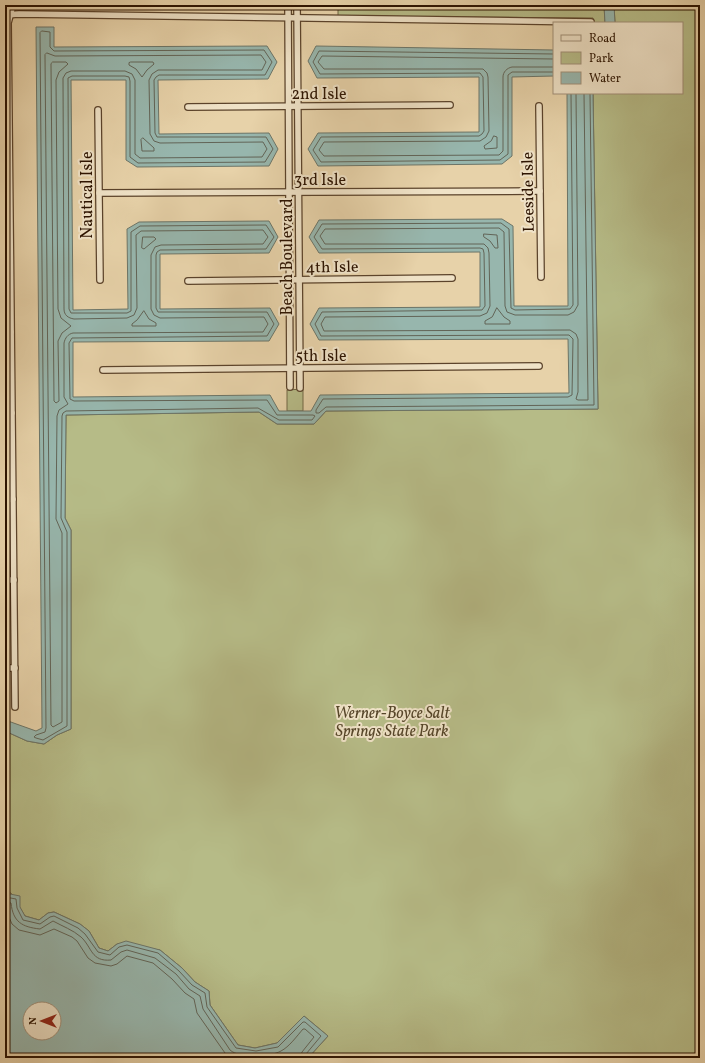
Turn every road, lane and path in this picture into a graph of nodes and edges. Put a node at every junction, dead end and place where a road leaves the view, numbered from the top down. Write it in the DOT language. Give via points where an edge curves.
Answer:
graph roads {
  1 [pos="13,5"];
  2 [pos="288,5"];
  3 [pos="297,5"];
  4 [pos="8,15"];
  5 [pos="288,18"];
  6 [pos="298,18"];
  7 [pos="591,22"];
  8 [pos="7,92"];
  9 [pos="450,105"];
  10 [pos="288,106"];
  11 [pos="298,106"];
  12 [pos="539,106"];
  13 [pos="188,107"];
  14 [pos="98,110"];
  15 [pos="7,168"];
  16 [pos="540,191"];
  17 [pos="288,192"];
  18 [pos="298,192"];
  19 [pos="99,193"];
  20 [pos="8,244"];
  21 [pos="541,277"];
  22 [pos="452,278"];
  23 [pos="100,280"];
  24 [pos="289,280"];
  25 [pos="299,280"];
  26 [pos="188,281"];
  27 [pos="5,332"];
  28 [pos="12,332"];
  29 [pos="539,366"];
  30 [pos="290,368"];
  31 [pos="299,368"];
  32 [pos="103,370"];
  33 [pos="290,387"];
  34 [pos="300,388"];
  35 [pos="5,413"];
  36 [pos="12,413"];
  37 [pos="5,500"];
  38 [pos="13,500"];
  39 [pos="5,580"];
  40 [pos="14,580"];
  41 [pos="5,668"];
  42 [pos="15,668"];
  43 [pos="15,707"];
  1 -- 4 [label="street"];
  2 -- 5 [label="street, Beach Boulevard"];
  3 -- 6 [label="street, Beach Boulevard"];
  4 -- 5 [label="street"];
  4 -- 8 [label="street"];
  5 -- 6 [label="street"];
  5 -- 10 [label="street, Beach Boulevard"];
  6 -- 7 [label="street"];
  6 -- 11 [label="street, Beach Boulevard"];
  8 -- 15 [label="street"];
  9 -- 11 [label="street, 2nd Isle"];
  10 -- 11 [label="street, 2nd Isle"];
  10 -- 13 [label="street, 2nd Isle"];
  10 -- 17 [label="street, Beach Boulevard"];
  11 -- 18 [label="street, Beach Boulevard"];
  12 -- 16 [label="street, Leeside Isle"];
  14 -- 19 [label="street, Nautical Isle"];
  15 -- 20 [label="street"];
  16 -- 18 [label="street, 3rd Isle"];
  16 -- 21 [label="street, Leeside Isle"];
  17 -- 18 [label="street, 3rd Isle"];
  17 -- 19 [label="street, 3rd Isle"];
  17 -- 24 [label="street, Beach Boulevard"];
  18 -- 25 [label="street, Beach Boulevard"];
  19 -- 23 [label="street, Nautical Isle"];
  20 -- 28 [label="street"];
  22 -- 25 [label="street, 4th Isle"];
  24 -- 25 [label="street, 4th Isle"];
  24 -- 26 [label="street, 4th Isle"];
  24 -- 30 [label="street, Beach Boulevard"];
  25 -- 31 [label="street, Beach Boulevard"];
  27 -- 28 [label="street"];
  28 -- 36 [label="street"];
  29 -- 31 [label="street, 5th Isle"];
  30 -- 31 [label="street, 5th Isle"];
  30 -- 32 [label="street, 5th Isle"];
  30 -- 33 [label="street, Beach Boulevard"];
  31 -- 34 [label="street, Beach Boulevard"];
  35 -- 36 [label="street"];
  36 -- 38 [label="street"];
  37 -- 38 [label="street"];
  38 -- 40 [label="street"];
  39 -- 40 [label="street"];
  40 -- 42 [label="street"];
  41 -- 42 [label="street"];
  42 -- 43 [label="street"];
}
